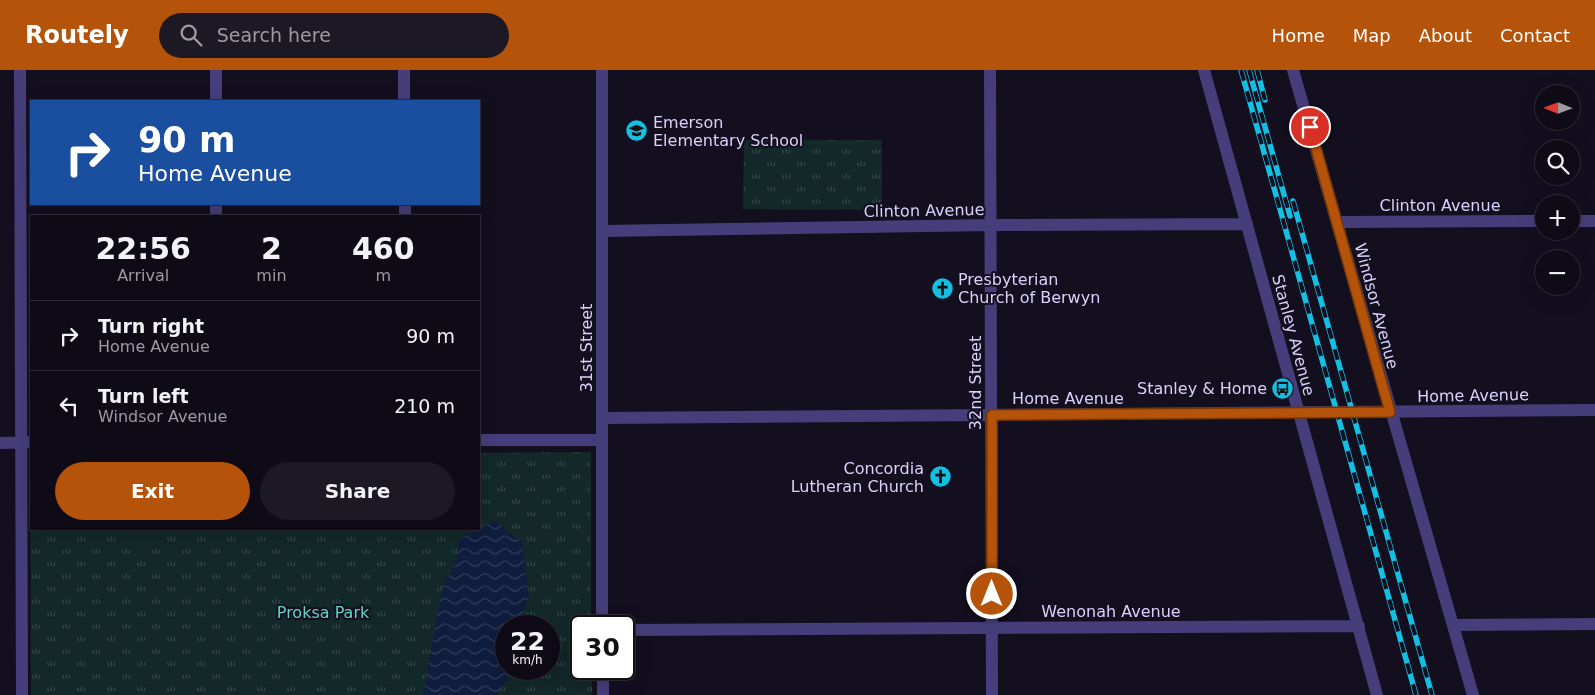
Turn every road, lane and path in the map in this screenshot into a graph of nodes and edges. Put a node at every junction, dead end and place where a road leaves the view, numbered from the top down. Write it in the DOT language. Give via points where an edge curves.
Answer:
graph roads {
  1 [pos="20,70"];
  2 [pos="216,70"];
  3 [pos="404,70"];
  4 [pos="602,70"];
  5 [pos="990,70"];
  6 [pos="1204,70"];
  7 [pos="1293,70"];
  8 [pos="216,100"];
  9 [pos="404,100"];
  10 [pos="1535,221"];
  11 [pos="1580,221"];
  12 [pos="1595,221"];
  13 [pos="1337,222"];
  14 [pos="1247,224"];
  15 [pos="992,225"];
  16 [pos="602,231"];
  17 [pos="1595,410"];
  18 [pos="1299,412"];
  19 [pos="1390,412"];
  20 [pos="992,415"];
  21 [pos="602,418"];
  22 [pos="480,440"];
  23 [pos="602,440"];
  24 [pos="26,442"];
  25 [pos="0,443"];
  26 [pos="602,615"];
  27 [pos="1595,624"];
  28 [pos="1454,625"];
  29 [pos="1359,626"];
  30 [pos="992,628"];
  31 [pos="635,630"];
  32 [pos="602,680"];
  33 [pos="22,695"];
  34 [pos="602,695"];
  35 [pos="992,695"];
  36 [pos="1377,695"];
  37 [pos="1473,695"];
  1 -- 24 [label="street"];
  2 -- 8 [label="street"];
  3 -- 9 [label="street"];
  4 -- 16 [label="street, 31st Street"];
  5 -- 15 [label="street, 32nd Street"];
  6 -- 14 [label="street, Stanley Avenue"];
  7 -- 13 [label="street, Windsor Avenue"];
  10 -- 13 [label="street, Clinton Avenue"];
  11 -- 12 [label="street"];
  13 -- 19 [label="street, Windsor Avenue"];
  14 -- 15 [label="street, Clinton Avenue"];
  14 -- 18 [label="street, Stanley Avenue"];
  15 -- 16 [label="street, Clinton Avenue"];
  15 -- 20 [label="street, 32nd Street"];
  16 -- 21 [label="street, 31st Street"];
  17 -- 19 [label="street, Home Avenue"];
  18 -- 19 [label="street, Home Avenue"];
  18 -- 20 [label="street, Home Avenue"];
  18 -- 29 [label="street, Stanley Avenue"];
  19 -- 28 [label="street, Windsor Avenue"];
  20 -- 21 [label="street, Home Avenue"];
  20 -- 30 [label="street, 32nd Street"];
  21 -- 23 [label="street, 31st Street"];
  22 -- 23 [label="street"];
  23 -- 26 [label="street, 31st Street"];
  24 -- 25 [label="street"];
  24 -- 33 [label="street"];
  27 -- 28 [label="street"];
  28 -- 37 [label="street, Windsor Avenue"];
  29 -- 30 [label="street, Wenonah Avenue"];
  29 -- 36 [label="street, Stanley Avenue"];
  30 -- 31 [label="street, Wenonah Avenue"];
  30 -- 35 [label="street, 32nd Street"];
  32 -- 34 [label="street"];
}
